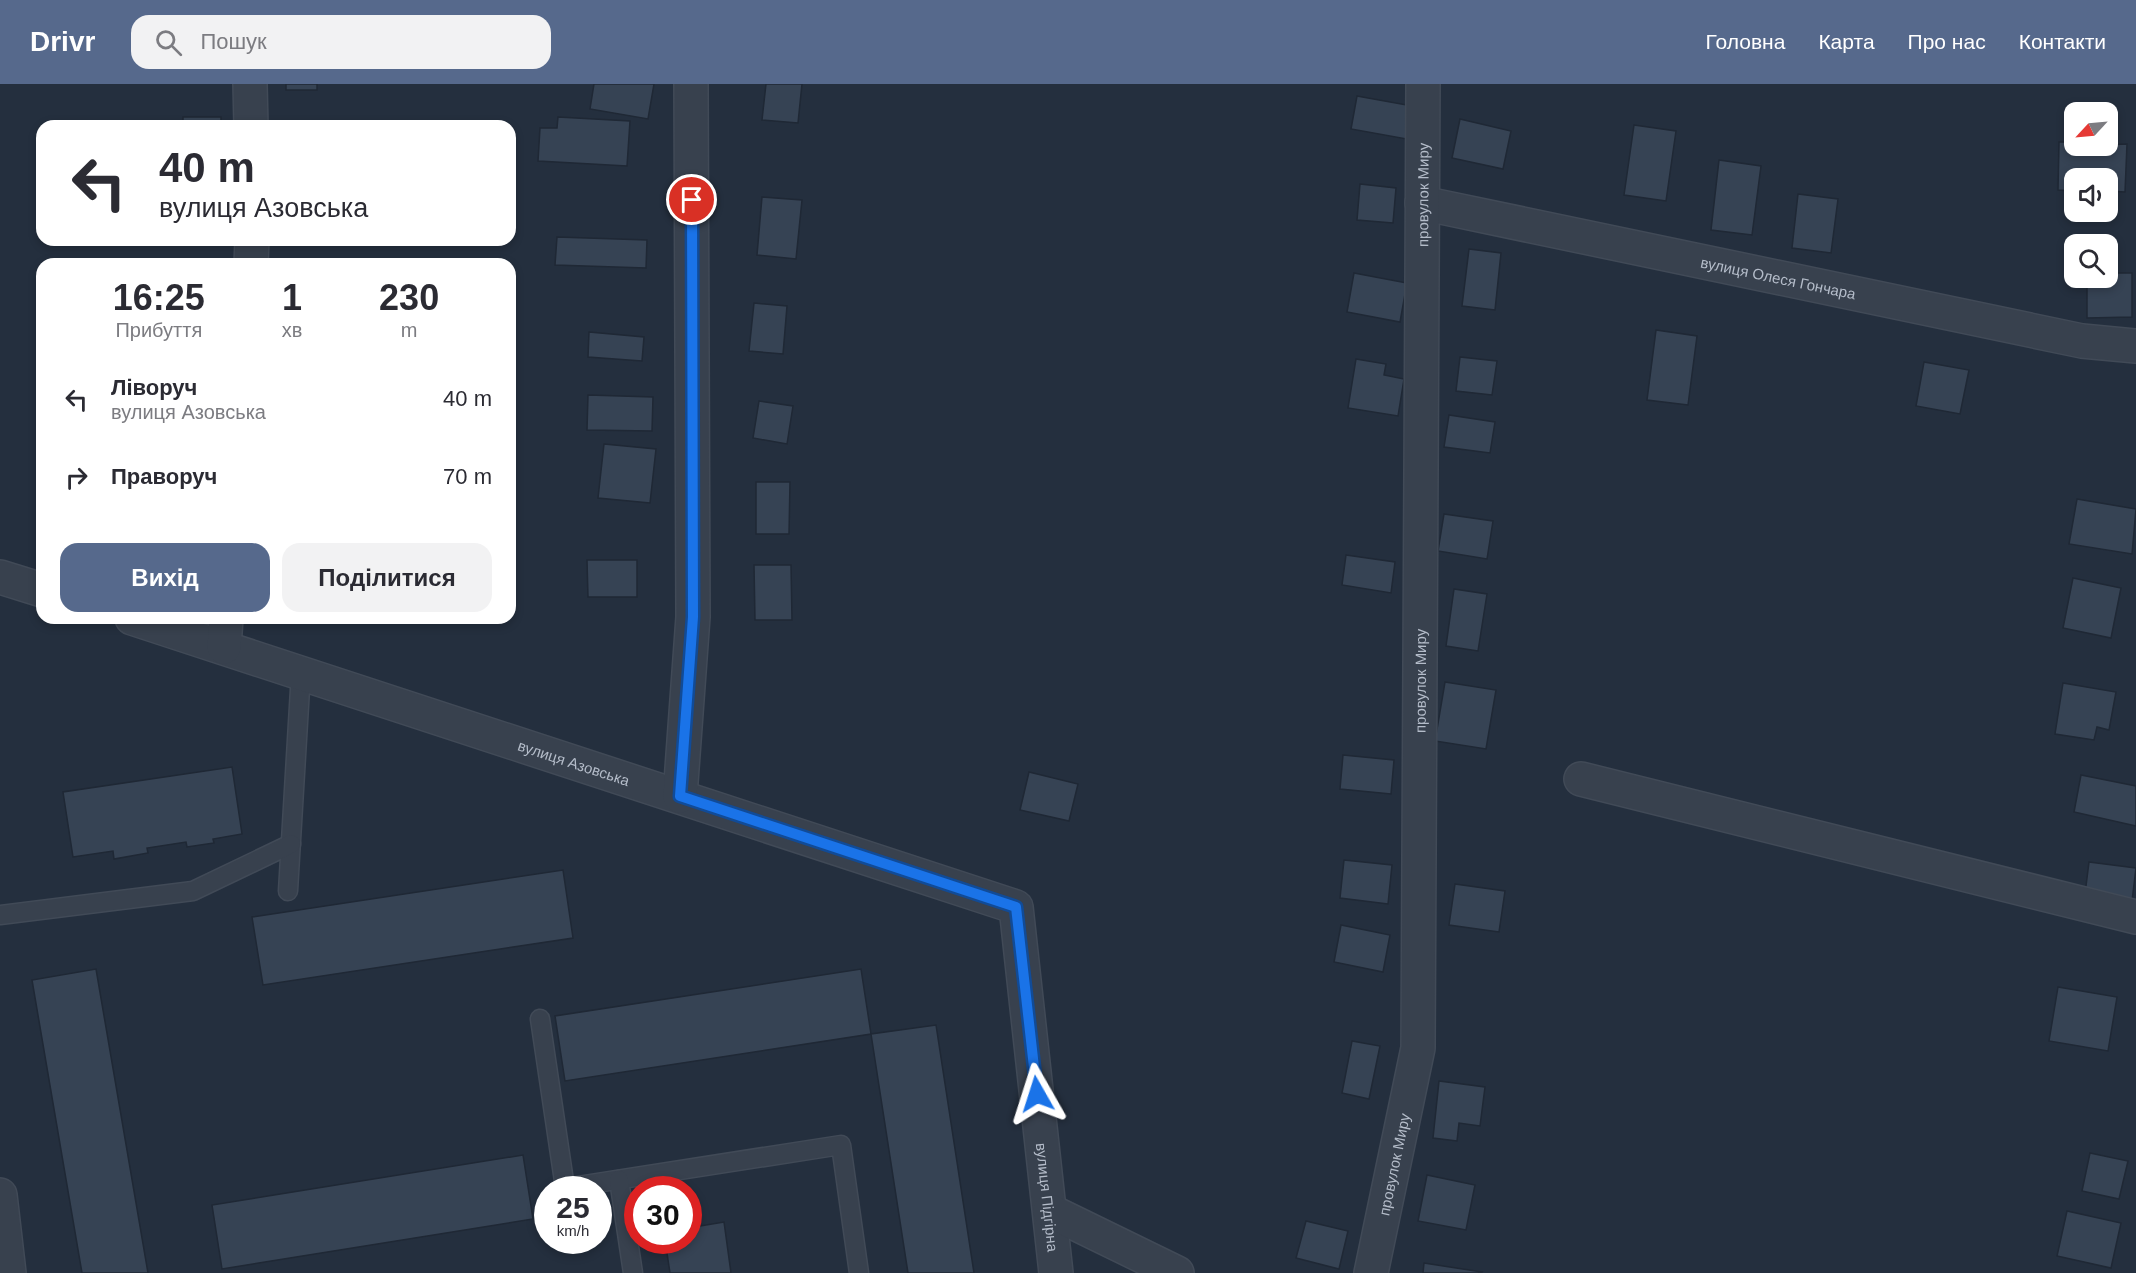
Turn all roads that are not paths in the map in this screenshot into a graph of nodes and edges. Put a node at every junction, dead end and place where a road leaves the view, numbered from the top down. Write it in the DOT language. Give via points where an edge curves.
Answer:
graph roads {
  1 [pos="250,84"];
  2 [pos="691,84"];
  3 [pos="1423,84"];
  4 [pos="251,120"];
  5 [pos="1422,203"];
  6 [pos="2136,346"];
  7 [pos="0,577"];
  8 [pos="36,588"];
  9 [pos="172,624"];
  10 [pos="225,632"];
  11 [pos="301,672"];
  12 [pos="1581,779"];
  13 [pos="680,796"];
  14 [pos="291,844"];
  15 [pos="288,891"];
  16 [pos="1016,907"];
  17 [pos="0,915"];
  18 [pos="2136,916"];
  19 [pos="540,1019"];
  20 [pos="620,1180"];
  21 [pos="0,1195"];
  22 [pos="1050,1212"];
  23 [pos="9,1273"];
  24 [pos="633,1273"];
  25 [pos="859,1273"];
  26 [pos="1056,1273"];
  27 [pos="1177,1273"];
  28 [pos="1371,1273"];
  1 -- 4 [label="street"];
  2 -- 13 [label="street" via="693,617"];
  3 -- 5 [label="street, провулок Миру"];
  5 -- 6 [label="street, вулиця Олеся Гончара" via="2082,341"];
  5 -- 28 [label="street, провулок Миру" via="1418,1048"];
  7 -- 8 [label="street"];
  9 -- 10 [label="street, вулиця Азовська"];
  10 -- 11 [label="street, вулиця Азовська"];
  11 -- 13 [label="street, вулиця Азовська"];
  11 -- 14 [label="lane"];
  12 -- 18 [label="street"];
  13 -- 16 [label="street, вулиця Азовська"];
  14 -- 15 [label="lane"];
  14 -- 17 [label="lane" via="194,891"];
  16 -- 22 [label="street, вулиця Підгірна"];
  19 -- 20 [label="lane" via="565,1188"];
  20 -- 24 [label="lane"];
  20 -- 25 [label="lane" via="841,1145"];
  21 -- 23 [label="street"];
  22 -- 26 [label="street, вулиця Підгірна"];
  22 -- 27 [label="street"];
}
